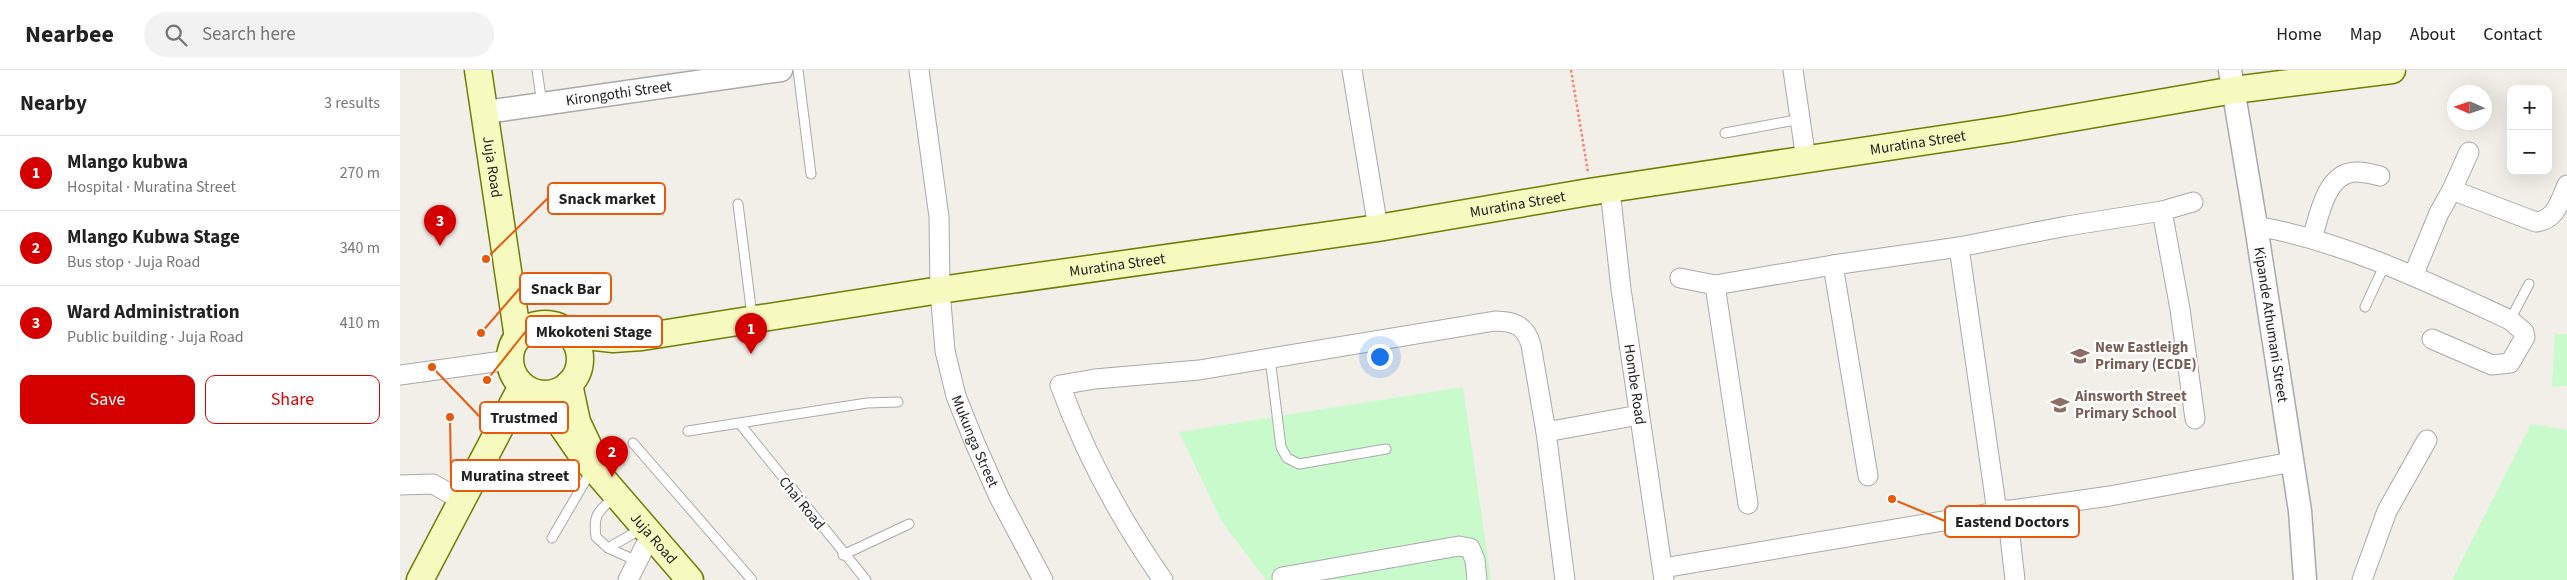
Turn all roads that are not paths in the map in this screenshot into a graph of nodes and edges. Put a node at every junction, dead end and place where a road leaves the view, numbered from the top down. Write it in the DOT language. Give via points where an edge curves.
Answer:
graph roads {
  1 [pos="478,70"];
  2 [pos="537,70"];
  3 [pos="781,70"];
  4 [pos="798,70"];
  5 [pos="919,70"];
  6 [pos="1352,70"];
  7 [pos="1793,70"];
  8 [pos="2392,70"];
  9 [pos="2232,80"];
  10 [pos="542,104"];
  11 [pos="486,112"];
  12 [pos="1801,119"];
  13 [pos="1725,132"];
  14 [pos="2469,152"];
  15 [pos="1806,160"];
  16 [pos="811,174"];
  17 [pos="2380,176"];
  18 [pos="2567,185"];
  19 [pos="2452,190"];
  20 [pos="1600,191"];
  21 [pos="2193,202"];
  22 [pos="738,204"];
  23 [pos="2162,212"];
  24 [pos="2256,226"];
  25 [pos="1378,228"];
  26 [pos="2312,238"];
  27 [pos="1959,247"];
  28 [pos="506,262"];
  29 [pos="2385,264"];
  30 [pos="1833,265"];
  31 [pos="2413,276"];
  32 [pos="1680,278"];
  33 [pos="1715,284"];
  34 [pos="2530,284"];
  35 [pos="940,290"];
  36 [pos="2365,307"];
  37 [pos="753,319"];
  38 [pos="2510,320"];
  39 [pos="540,325"];
  40 [pos="568,334"];
  41 [pos="642,337"];
  42 [pos="2432,339"];
  43 [pos="514,349"];
  44 [pos="1270,357"];
  45 [pos="400,375"];
  46 [pos="574,375"];
  47 [pos="531,390"];
  48 [pos="898,402"];
  49 [pos="1639,415"];
  50 [pos="2196,419"];
  51 [pos="740,424"];
  52 [pos="688,431"];
  53 [pos="1546,432"];
  54 [pos="2427,440"];
  55 [pos="633,443"];
  56 [pos="1386,449"];
  57 [pos="2292,462"];
  58 [pos="593,468"];
  59 [pos="1868,476"];
  60 [pos="400,485"];
  61 [pos="616,496"];
  62 [pos="461,500"];
  63 [pos="1748,504"];
  64 [pos="2002,511"];
  65 [pos="909,524"];
  66 [pos="647,532"];
  67 [pos="552,538"];
  68 [pos="608,548"];
  69 [pos="844,555"];
  70 [pos="637,562"];
  71 [pos="1664,574"];
  72 [pos="1282,576"];
  73 [pos="420,580"];
  74 [pos="628,580"];
  75 [pos="690,580"];
  76 [pos="752,580"];
  77 [pos="866,580"];
  78 [pos="1043,580"];
  79 [pos="1163,580"];
  80 [pos="1477,580"];
  81 [pos="1566,580"];
  82 [pos="2015,580"];
  83 [pos="2305,580"];
  84 [pos="2362,580"];
  1 -- 11 [label="main road, Juja Road"];
  2 -- 10 [label="lane"];
  3 -- 10 [label="street, Kirongothi Street"];
  4 -- 16 [label="lane"];
  5 -- 35 [label="street, Mukunga Street" via="937,190"];
  6 -- 25 [label="street"];
  7 -- 12 [label="street"];
  8 -- 9 [label="main road, Muratina Street"];
  9 -- 15 [label="main road, Muratina Street" via="2008,129"];
  9 -- 24 [label="street, Kipande Athumani Street"];
  10 -- 11 [label="street, Kirongothi Street"];
  11 -- 28 [label="main road, Juja Road"];
  12 -- 13 [label="lane"];
  12 -- 15 [label="street"];
  14 -- 19 [label="street"];
  15 -- 20 [label="main road, Muratina Street"];
  17 -- 26 [label="street" via="2351,172 2339,176 2329,190"];
  18 -- 19 [label="street" via="2550,218 2536,222"];
  19 -- 31 [label="street"];
  20 -- 25 [label="main road, Muratina Street"];
  20 -- 49 [label="street, Hombe Road" via="1614,236"];
  21 -- 23 [label="street"];
  22 -- 37 [label="lane"];
  23 -- 27 [label="street"];
  23 -- 50 [label="street"];
  24 -- 26 [label="street"];
  24 -- 57 [label="street, Kipande Athumani Street"];
  25 -- 35 [label="main road, Muratina Street"];
  26 -- 29 [label="street"];
  27 -- 30 [label="street"];
  27 -- 64 [label="street"];
  28 -- 39 [label="main road, Juja Road" via="523,299"];
  28 -- 43 [label="main road, Juja Road"];
  29 -- 31 [label="street"];
  29 -- 36 [label="lane"];
  30 -- 33 [label="street"];
  30 -- 59 [label="street"];
  31 -- 38 [label="street"];
  32 -- 33 [label="street"];
  33 -- 63 [label="street"];
  34 -- 38 [label="lane"];
  35 -- 37 [label="main road, Muratina Street"];
  35 -- 78 [label="street, Mukunga Street" via="945,351 956,396 999,497"];
  37 -- 41 [label="main road, Muratina Street"];
  38 -- 42 [label="street" via="2524,332 2525,337 2510,362 2492,365"];
  39 -- 40 [label="main road" via="560,328"];
  39 -- 43 [label="main road" via="531,327"];
  40 -- 41 [label="main road, Muratina Street" via="613,339"];
  40 -- 46 [label="main road" via="579,354"];
  41 -- 46 [label="main road, Muratina Street" via="610,348"];
  43 -- 45 [label="street"];
  43 -- 47 [label="main road" via="512,370"];
  44 -- 53 [label="street" via="1467,325 1513,322 1528,335 1532,345"];
  44 -- 56 [label="lane" via="1281,446 1287,458 1299,464"];
  44 -- 79 [label="street" via="1199,370 1060,385 1078,435 1146,556"];
  46 -- 47 [label="main road" via="561,390"];
  46 -- 61 [label="main road, Juja Road" via="577,422"];
  47 -- 58 [label="main road, Juja Road"];
  47 -- 62 [label="main road"];
  48 -- 51 [label="lane" via="868,403"];
  49 -- 53 [label="street"];
  49 -- 71 [label="street, Hombe Road"];
  51 -- 52 [label="lane"];
  51 -- 69 [label="lane, Chai Road"];
  53 -- 81 [label="street"];
  54 -- 84 [label="street" via="2387,511"];
  55 -- 76 [label="lane"];
  57 -- 64 [label="street" via="2110,496"];
  57 -- 83 [label="street, Kipande Athumani Street" via="2300,511"];
  58 -- 61 [label="main road, Juja Road"];
  58 -- 67 [label="lane"];
  60 -- 62 [label="street" via="432,484"];
  61 -- 66 [label="main road, Juja Road"];
  61 -- 68 [label="lane" via="597,512 594,523 596,537"];
  62 -- 73 [label="main road"];
  64 -- 71 [label="street"];
  64 -- 82 [label="street"];
  65 -- 69 [label="lane"];
  66 -- 68 [label="lane"];
  66 -- 70 [label="street"];
  66 -- 75 [label="main road, Juja Road"];
  68 -- 70 [label="lane"];
  69 -- 77 [label="lane, Chai Road"];
  70 -- 74 [label="street"];
  72 -- 80 [label="street" via="1459,546 1470,548"];
}
